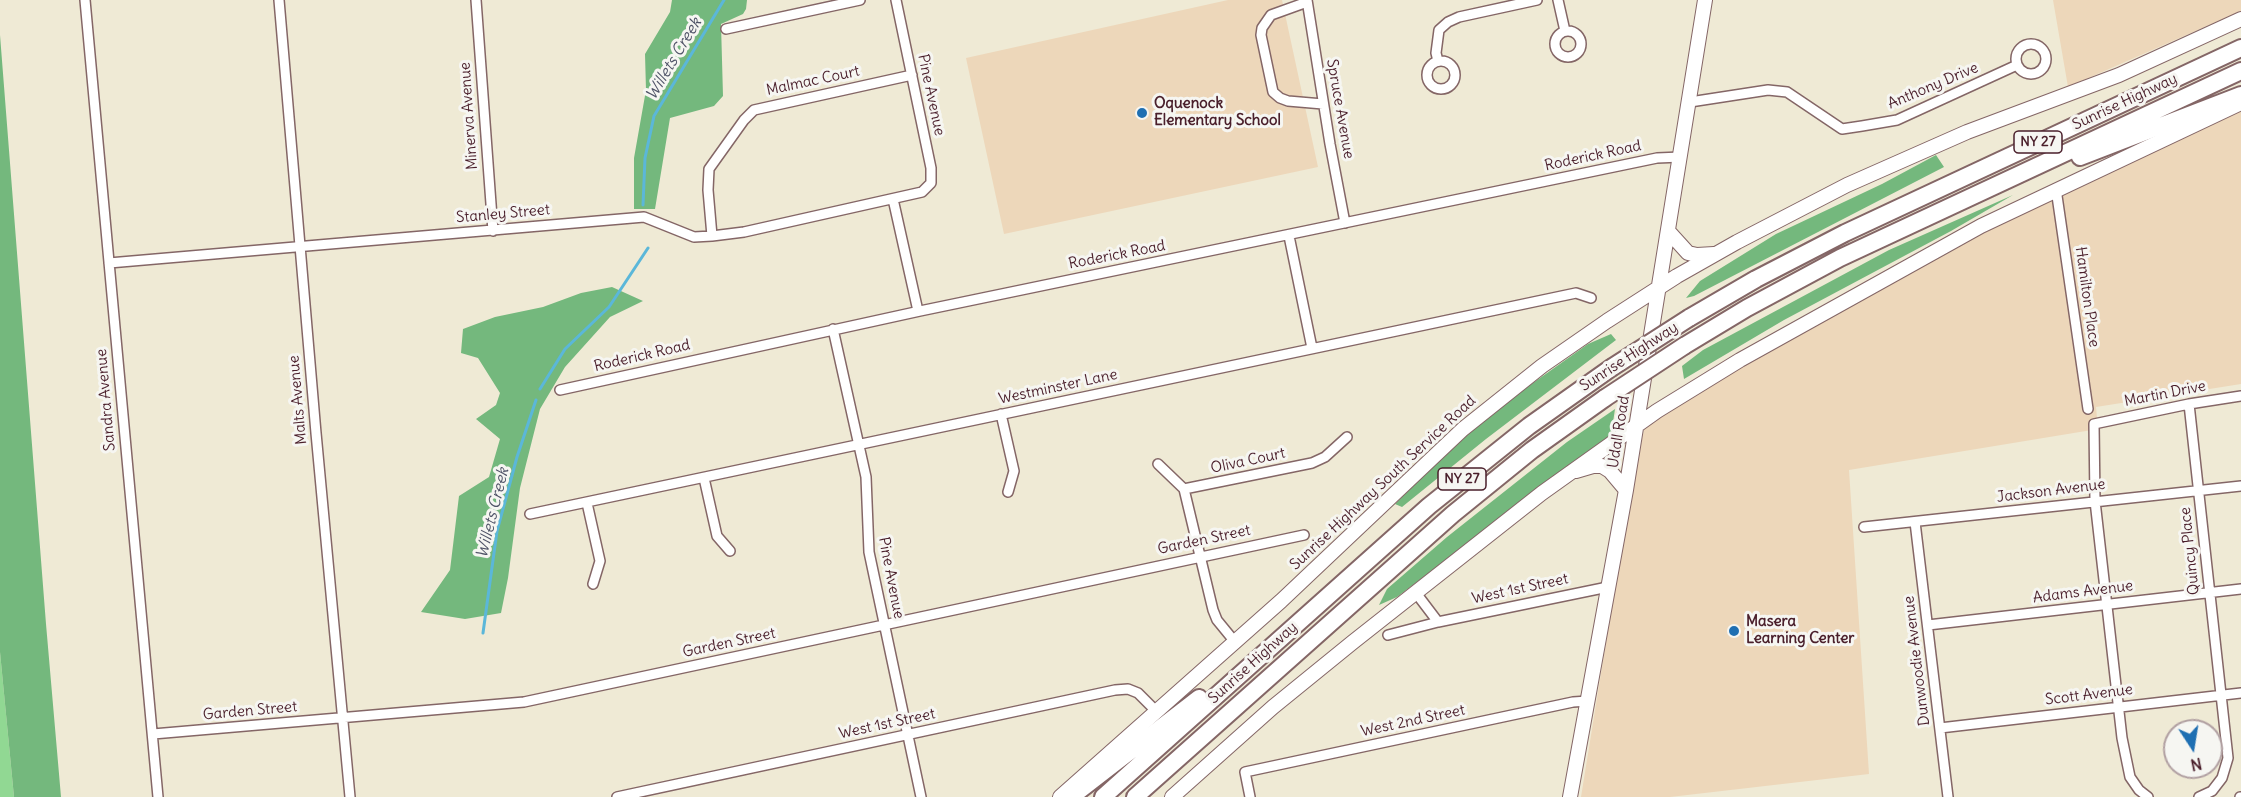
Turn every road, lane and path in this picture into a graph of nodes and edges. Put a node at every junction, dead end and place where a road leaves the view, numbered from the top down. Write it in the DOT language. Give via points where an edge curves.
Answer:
graph roads {
  1 [pos="86,0"];
  2 [pos="279,0"];
  3 [pos="476,0"];
  4 [pos="860,0"];
  5 [pos="896,0"];
  6 [pos="1537,0"];
  7 [pos="1558,0"];
  8 [pos="1705,0"];
  9 [pos="1307,1"];
  10 [pos="2241,19"];
  11 [pos="726,29"];
  12 [pos="1565,31"];
  13 [pos="2241,38"];
  14 [pos="2241,48"];
  15 [pos="1438,61"];
  16 [pos="2017,65"];
  17 [pos="2241,71"];
  18 [pos="912,75"];
  19 [pos="2158,87"];
  20 [pos="2241,95"];
  21 [pos="1690,102"];
  22 [pos="2241,103"];
  23 [pos="1323,104"];
  24 [pos="1681,157"];
  25 [pos="2013,177"];
  26 [pos="2056,189"];
  27 [pos="893,199"];
  28 [pos="1345,223"];
  29 [pos="493,231"];
  30 [pos="1668,231"];
  31 [pos="712,236"];
  32 [pos="1289,236"];
  33 [pos="301,246"];
  34 [pos="1716,254"];
  35 [pos="109,263"];
  36 [pos="1658,288"];
  37 [pos="1591,298"];
  38 [pos="918,311"];
  39 [pos="833,329"];
  40 [pos="1312,348"];
  41 [pos="560,390"];
  42 [pos="2241,396"];
  43 [pos="2189,404"];
  44 [pos="2088,409"];
  45 [pos="1001,414"];
  46 [pos="1636,425"];
  47 [pos="1347,437"];
  48 [pos="859,445"];
  49 [pos="1158,464"];
  50 [pos="1569,473"];
  51 [pos="704,478"];
  52 [pos="2241,486"];
  53 [pos="1184,489"];
  54 [pos="1626,490"];
  55 [pos="2198,490"];
  56 [pos="1008,492"];
  57 [pos="2095,501"];
  58 [pos="587,503"];
  59 [pos="530,514"];
  60 [pos="1915,522"];
  61 [pos="1864,527"];
  62 [pos="1304,535"];
  63 [pos="730,551"];
  64 [pos="1200,556"];
  65 [pos="593,584"];
  66 [pos="1608,587"];
  67 [pos="2241,589"];
  68 [pos="2210,592"];
  69 [pos="1416,593"];
  70 [pos="1281,601"];
  71 [pos="2108,605"];
  72 [pos="1438,622"];
  73 [pos="885,625"];
  74 [pos="1928,625"];
  75 [pos="1388,635"];
  76 [pos="1235,642"];
  77 [pos="1261,656"];
  78 [pos="2241,693"];
  79 [pos="2221,696"];
  80 [pos="1588,701"];
  81 [pos="2119,706"];
  82 [pos="1156,711"];
  83 [pos="343,717"];
  84 [pos="1940,728"];
  85 [pos="153,734"];
  86 [pos="908,735"];
  87 [pos="158,797"];
  88 [pos="350,797"];
  89 [pos="617,797"];
  90 [pos="921,797"];
  91 [pos="1060,797"];
  92 [pos="1071,797"];
  93 [pos="1103,797"];
  94 [pos="1135,797"];
  95 [pos="1172,797"];
  96 [pos="1250,797"];
  97 [pos="1570,797"];
  98 [pos="1948,797"];
  99 [pos="2148,797"];
  100 [pos="2199,797"];
  1 -- 35 [label="street, Sandra Avenue"];
  2 -- 33 [label="street, Malts Avenue"];
  3 -- 29 [label="street, Minerva Avenue"];
  4 -- 11 [label="street"];
  5 -- 18 [label="street, Pine Avenue"];
  6 -- 15 [label="street" via="1448,22 1439,30"];
  7 -- 12 [label="street"];
  8 -- 21 [label="main road, Udall Road"];
  9 -- 23 [label="street, Spruce Avenue"];
  9 -- 23 [label="street" via="1271,15 1261,36 1274,92 1288,101"];
  10 -- 34 [label="main road, Sunrise Highway" via="2119,75 1967,132 1880,170 1801,207"];
  13 -- 19 [label="highway"];
  14 -- 19 [label="highway, Sunrise Highway / NY 27"];
  16 -- 21 [label="street, Anthony Drive" via="1897,120 1842,129 1786,92 1768,90"];
  17 -- 25 [label="highway, Sunrise Highway / NY 27"];
  18 -- 27 [label="street, Pine Avenue" via="931,183 922,192"];
  18 -- 31 [label="street, Malmac Court" via="754,110 709,169"];
  19 -- 77 [label="highway, Sunrise Highway / NY 27, bridge" via="1845,233 1689,318 1611,368 1468,474"];
  20 -- 25 [label="highway" via="2085,155"];
  21 -- 24 [label="main road, Udall Road"];
  22 -- 26 [label="main road"];
  23 -- 28 [label="street, Spruce Avenue"];
  24 -- 28 [label="street, Roderick Road" via="1657,158"];
  24 -- 30 [label="main road, Udall Road"];
  25 -- 94 [label="highway, Sunrise Highway / NY 27, bridge" via="1817,270 1684,346 1605,398 1460,508"];
  26 -- 44 [label="street, Hamilton Place"];
  26 -- 46 [label="main road" via="1762,347"];
  27 -- 31 [label="street, Stanley Street"];
  27 -- 38 [label="street"];
  28 -- 32 [label="street, Roderick Road"];
  29 -- 31 [label="street, Stanley Street" via="644,217 694,237"];
  29 -- 33 [label="street, Stanley Street"];
  30 -- 34 [label="main road" via="1688,253"];
  30 -- 36 [label="main road, Udall Road"];
  32 -- 38 [label="street, Roderick Road"];
  32 -- 40 [label="street"];
  33 -- 35 [label="street, Stanley Street"];
  33 -- 83 [label="street, Malts Avenue"];
  34 -- 36 [label="main road, Sunrise Highway"];
  35 -- 85 [label="street, Sandra Avenue"];
  36 -- 46 [label="main road, Udall Road"];
  36 -- 70 [label="main road, Sunrise Highway South Service Road" via="1564,350 1469,423"];
  37 -- 40 [label="street, Westminster Lane" via="1576,293"];
  38 -- 39 [label="street, Roderick Road"];
  39 -- 41 [label="street, Roderick Road"];
  39 -- 48 [label="street, Pine Avenue"];
  40 -- 45 [label="street, Westminster Lane"];
  42 -- 43 [label="street, Martin Drive"];
  43 -- 55 [label="street, Quincy Place"];
  43 -- 57 [label="street, Martin Drive" via="2094,424"];
  45 -- 48 [label="street, Westminster Lane"];
  45 -- 56 [label="street" via="1014,471"];
  46 -- 50 [label="main road"];
  46 -- 54 [label="main road, Udall Road"];
  47 -- 53 [label="street, Oliva Court" via="1312,463"];
  48 -- 51 [label="street, Westminster Lane"];
  48 -- 73 [label="street, Pine Avenue" via="868,496 869,552"];
  49 -- 53 [label="street"];
  50 -- 54 [label="main road" via="1602,466"];
  50 -- 69 [label="main road"];
  51 -- 58 [label="street, Westminster Lane"];
  51 -- 63 [label="street" via="717,536"];
  52 -- 55 [label="street, Jackson Avenue"];
  53 -- 64 [label="street"];
  54 -- 66 [label="main road, Udall Road"];
  55 -- 57 [label="street, Jackson Avenue"];
  55 -- 68 [label="street, Quincy Place"];
  57 -- 60 [label="street, Jackson Avenue"];
  57 -- 71 [label="street"];
  58 -- 59 [label="street, Westminster Lane"];
  58 -- 65 [label="street" via="600,561"];
  60 -- 61 [label="street, Jackson Avenue"];
  60 -- 74 [label="street, Dunwoodie Avenue"];
  62 -- 64 [label="street, Garden Street"];
  64 -- 73 [label="street, Garden Street"];
  64 -- 76 [label="street" via="1215,615"];
  66 -- 72 [label="street, West 1st Street"];
  66 -- 80 [label="main road, Udall Road"];
  67 -- 68 [label="street, Adams Avenue"];
  68 -- 71 [label="street, Adams Avenue"];
  68 -- 79 [label="street, Quincy Place"];
  69 -- 72 [label="street"];
  69 -- 95 [label="main road" via="1299,686"];
  70 -- 76 [label="main road, Sunrise Highway"];
  71 -- 74 [label="street, Adams Avenue"];
  71 -- 81 [label="street"];
  72 -- 75 [label="street, West 1st Street"];
  73 -- 83 [label="street, Garden Street" via="524,702"];
  73 -- 86 [label="street, Pine Avenue"];
  74 -- 84 [label="street, Dunwoodie Avenue"];
  76 -- 82 [label="main road, Sunrise Highway"];
  77 -- 92 [label="highway"];
  77 -- 93 [label="highway, Sunrise Highway / NY 27"];
  78 -- 79 [label="street, Scott Avenue"];
  79 -- 81 [label="street, Scott Avenue"];
  79 -- 100 [label="street, Quincy Place" via="2228,759 2222,778 2212,791"];
  80 -- 96 [label="street, West 2nd Street" via="1245,772"];
  80 -- 97 [label="main road, Udall Road"];
  81 -- 84 [label="street, Scott Avenue"];
  81 -- 99 [label="street" via="2130,777"];
  82 -- 86 [label="street, West 1st Street" via="1138,693 1121,689"];
  82 -- 91 [label="main road, Sunrise Highway"];
  83 -- 85 [label="street, Garden Street"];
  83 -- 88 [label="street, Malts Avenue"];
  84 -- 98 [label="street, Dunwoodie Avenue"];
  85 -- 87 [label="street, Sandra Avenue"];
  86 -- 89 [label="street, West 1st Street"];
  86 -- 90 [label="street, Pine Avenue"];
}
